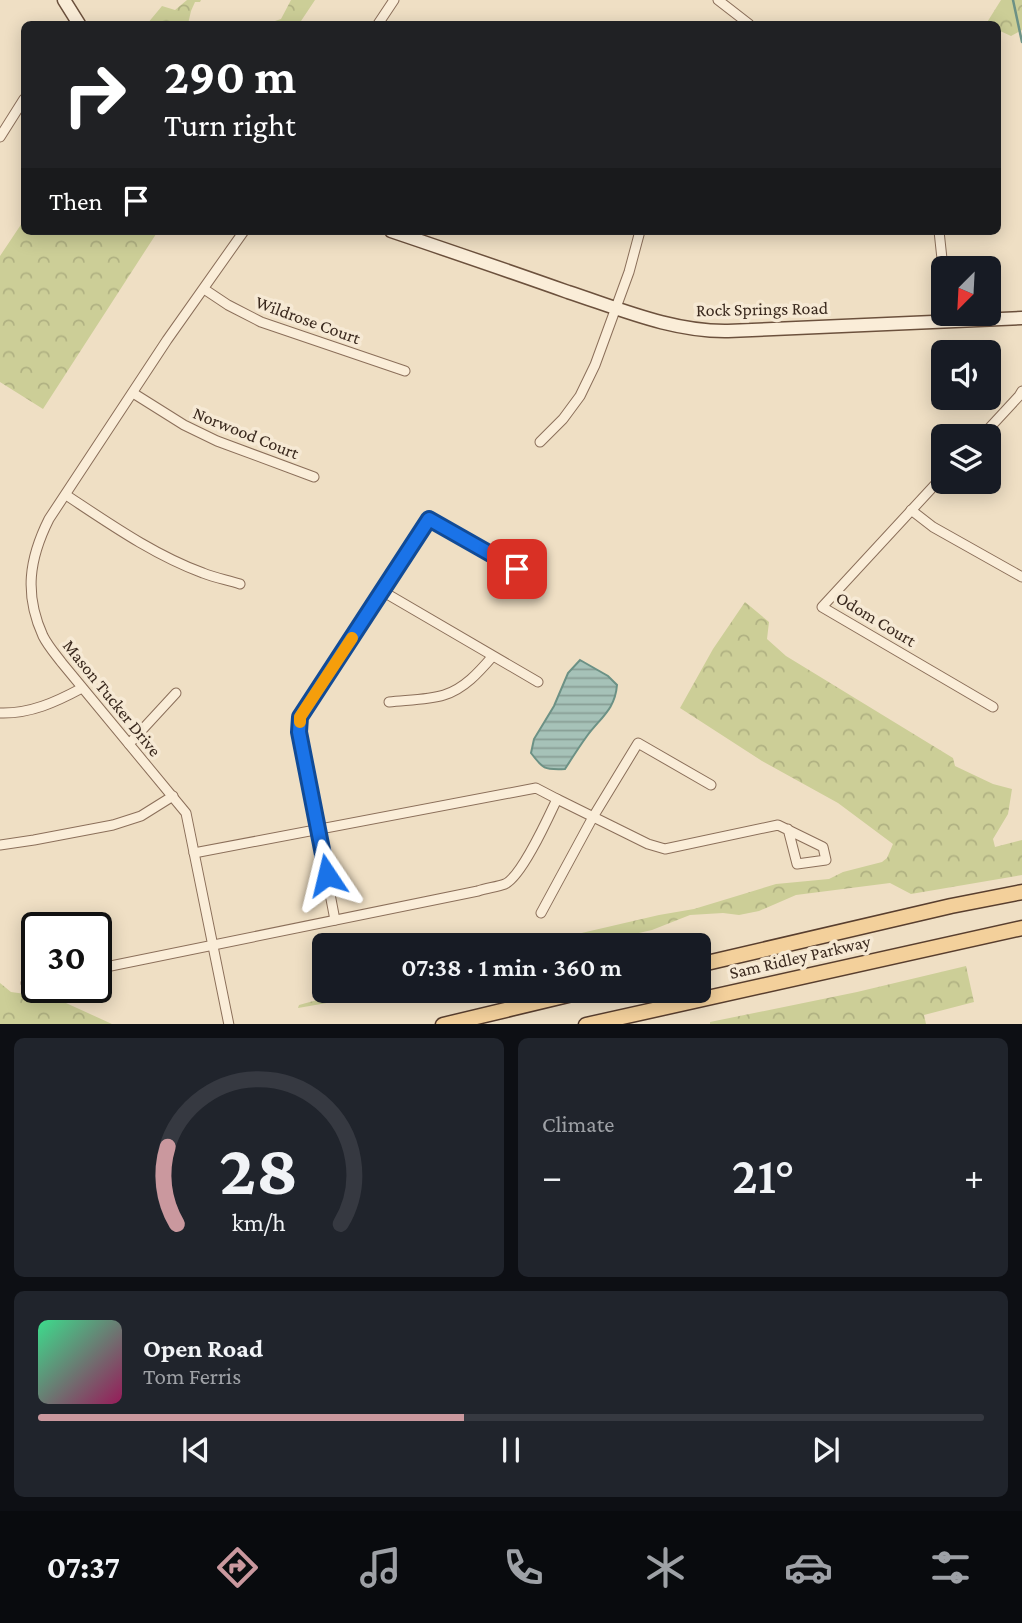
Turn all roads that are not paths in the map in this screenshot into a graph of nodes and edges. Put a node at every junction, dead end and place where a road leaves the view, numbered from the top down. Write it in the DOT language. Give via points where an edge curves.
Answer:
graph roads {
  1 [pos="64,0"];
  2 [pos="394,0"];
  3 [pos="718,0"];
  4 [pos="77,21"];
  5 [pos="380,21"];
  6 [pos="745,21"];
  7 [pos="21,104"];
  8 [pos="0,137"];
  9 [pos="241,235"];
  10 [pos="403,235"];
  11 [pos="639,235"];
  12 [pos="939,235"];
  13 [pos="942,256"];
  14 [pos="204,289"];
  15 [pos="615,308"];
  16 [pos="931,318"];
  17 [pos="1001,318"];
  18 [pos="1022,318"];
  19 [pos="405,371"];
  20 [pos="133,393"];
  21 [pos="1021,395"];
  22 [pos="993,424"];
  23 [pos="540,442"];
  24 [pos="314,477"];
  25 [pos="931,489"];
  26 [pos="66,495"];
  27 [pos="911,510"];
  28 [pos="1022,577"];
  29 [pos="539,582"];
  30 [pos="240,584"];
  31 [pos="382,591"];
  32 [pos="492,657"];
  33 [pos="538,682"];
  34 [pos="82,688"];
  35 [pos="176,693"];
  36 [pos="389,702"];
  37 [pos="993,706"];
  38 [pos="0,713"];
  39 [pos="130,744"];
  40 [pos="711,786"];
  41 [pos="173,796"];
  42 [pos="557,799"];
  43 [pos="593,817"];
  44 [pos="319,830"];
  45 [pos="788,830"];
  46 [pos="0,845"];
  47 [pos="194,853"];
  48 [pos="1022,892"];
  49 [pos="541,913"];
  50 [pos="335,920"];
  51 [pos="1022,928"];
  52 [pos="214,946"];
  53 [pos="711,962"];
  54 [pos="112,966"];
  55 [pos="533,1003"];
  56 [pos="229,1024"];
  57 [pos="443,1024"];
  58 [pos="586,1024"];
  1 -- 4 [label="street"];
  2 -- 5 [label="street"];
  3 -- 6 [label="street"];
  7 -- 8 [label="street"];
  9 -- 14 [label="street, Mason Tucker Drive"];
  10 -- 15 [label="street, Rock Springs Road"];
  11 -- 15 [label="street"];
  12 -- 13 [label="street"];
  14 -- 19 [label="street, Wildrose Court" via="261,322"];
  14 -- 20 [label="street, Mason Tucker Drive"];
  15 -- 16 [label="street, Rock Springs Road" via="691,329 722,331"];
  15 -- 23 [label="street" via="580,396"];
  17 -- 18 [label="street, Rock Springs Road"];
  20 -- 24 [label="street, Norwood Court" via="217,442"];
  20 -- 26 [label="street, Mason Tucker Drive"];
  21 -- 22 [label="street"];
  25 -- 27 [label="street, Odom Court"];
  26 -- 30 [label="street" via="158,552"];
  26 -- 34 [label="street, Mason Tucker Drive" via="38,540 31,584 44,638"];
  27 -- 28 [label="street"];
  27 -- 37 [label="street, Odom Court" via="822,607"];
  29 -- 31 [label="street" via="429,519"];
  31 -- 32 [label="street"];
  31 -- 44 [label="street" via="300,717"];
  32 -- 33 [label="street"];
  32 -- 36 [label="street" via="461,687 444,695"];
  34 -- 38 [label="street" via="37,709"];
  34 -- 39 [label="street, Mason Tucker Drive"];
  35 -- 39 [label="street"];
  39 -- 41 [label="street, Mason Tucker Drive"];
  40 -- 43 [label="street" via="638,743"];
  41 -- 46 [label="street" via="141,816 113,825"];
  41 -- 47 [label="street, Mason Tucker Drive" via="186,813"];
  42 -- 43 [label="street"];
  42 -- 44 [label="street" via="536,788"];
  42 -- 50 [label="street" via="521,868 508,883"];
  43 -- 45 [label="street" via="665,849 778,825"];
  43 -- 49 [label="street"];
  44 -- 47 [label="street"];
  44 -- 50 [label="street"];
  45 -- 45 [label="street" via="823,847 826,860 797,864"];
  47 -- 52 [label="street, Mason Tucker Drive"];
  48 -- 53 [label="main road, Sam Ridley Parkway"];
  50 -- 52 [label="street"];
  51 -- 58 [label="main road, Sam Ridley Parkway"];
  52 -- 54 [label="street"];
  52 -- 56 [label="street, Mason Tucker Drive"];
  55 -- 57 [label="main road"];
}
